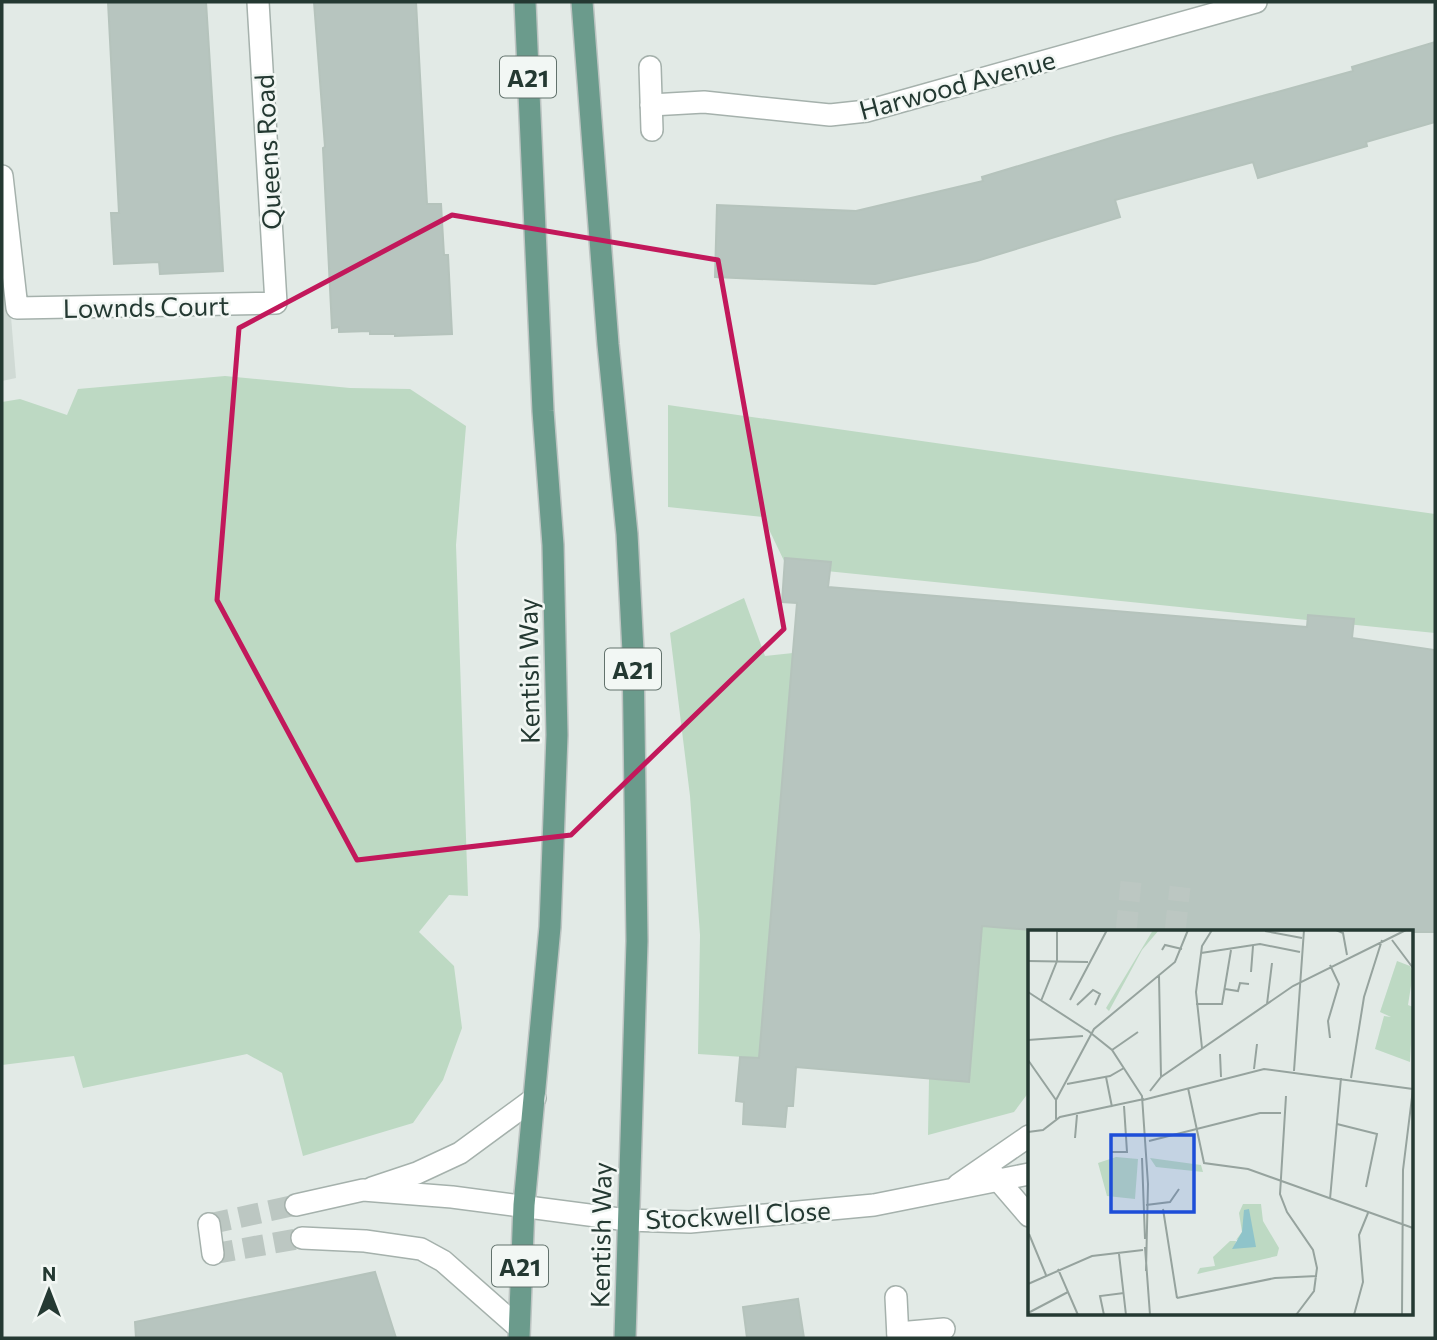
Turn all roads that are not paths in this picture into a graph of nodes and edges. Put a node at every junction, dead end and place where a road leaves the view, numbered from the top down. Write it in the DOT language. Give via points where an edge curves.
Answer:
graph roads {
  1 [pos="258,2"];
  2 [pos="525,2"];
  3 [pos="582,2"];
  4 [pos="1256,2"];
  5 [pos="650,67"];
  6 [pos="651,105"];
  7 [pos="652,130"];
  8 [pos="2,176"];
  9 [pos="276,303"];
  10 [pos="535,1098"];
  11 [pos="1028,1137"];
  12 [pos="992,1173"];
  13 [pos="1028,1174"];
  14 [pos="363,1191"];
  15 [pos="296,1205"];
  16 [pos="524,1205"];
  17 [pos="1028,1215"];
  18 [pos="627,1220"];
  19 [pos="209,1224"];
  20 [pos="302,1238"];
  21 [pos="213,1254"];
  22 [pos="896,1297"];
  23 [pos="944,1329"];
  24 [pos="519,1333"];
  25 [pos="898,1335"];
  26 [pos="625,1338"];
  1 -- 9 [label="street, Queens Road"];
  2 -- 10 [label="main road, Kentish Way / A21" via="557,656 551,927"];
  3 -- 18 [label="main road, Kentish Way / A21" via="633,652 638,941"];
  4 -- 6 [label="street, Harwood Avenue" via="867,111 830,115 704,102"];
  5 -- 6 [label="street"];
  6 -- 7 [label="street"];
  8 -- 9 [label="street, Lownds Court" via="17,308"];
  10 -- 14 [label="street" via="460,1153"];
  10 -- 16 [label="main road, Kentish Way / A21"];
  11 -- 12 [label="street, Stockwell Close"];
  12 -- 13 [label="street, Stockwell Close"];
  12 -- 17 [label="street"];
  12 -- 18 [label="street, Stockwell Close" via="951,1191 874,1205 690,1223"];
  14 -- 15 [label="street"];
  14 -- 16 [label="street, Stockwell Close"];
  16 -- 18 [label="street, Stockwell Close"];
  16 -- 24 [label="main road, Kentish Way / A21"];
  18 -- 26 [label="main road, Kentish Way / A21"];
  19 -- 21 [label="street"];
  20 -- 24 [label="street" via="421,1248 443,1261"];
  22 -- 25 [label="street"];
  23 -- 25 [label="street"];
}
